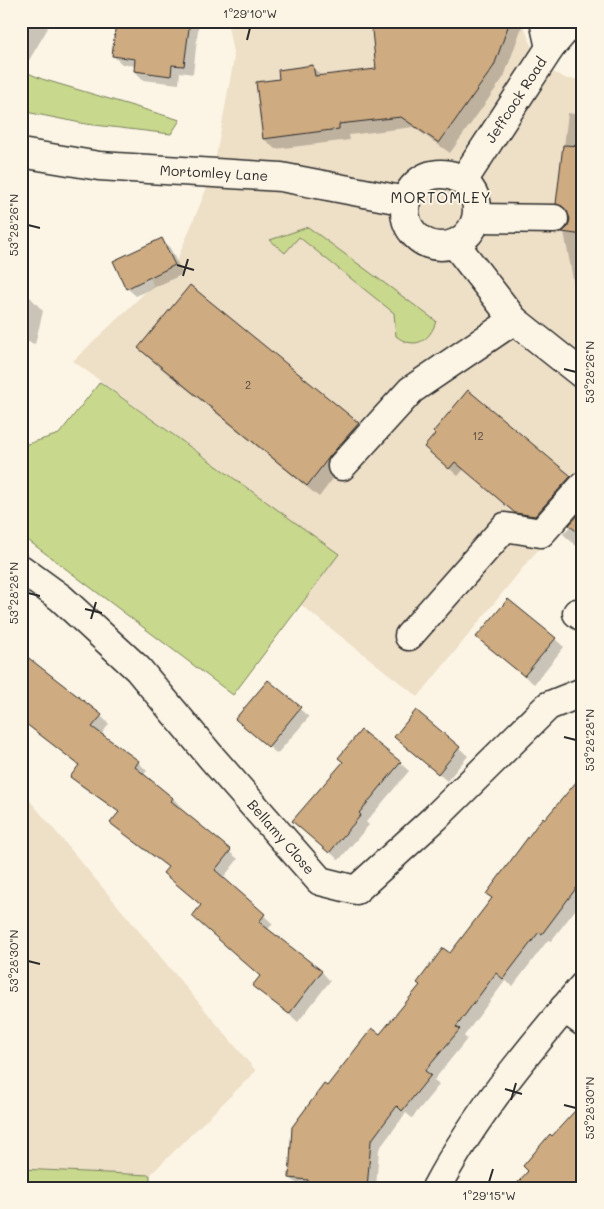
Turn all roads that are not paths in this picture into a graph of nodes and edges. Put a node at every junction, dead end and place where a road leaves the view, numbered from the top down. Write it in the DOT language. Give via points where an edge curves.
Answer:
graph roads {
  1 [pos="544,21"];
  2 [pos="573,21"];
  3 [pos="550,48"];
  4 [pos="21,153"];
  5 [pos="463,181"];
  6 [pos="406,201"];
  7 [pos="477,218"];
  8 [pos="554,219"];
  9 [pos="455,244"];
  10 [pos="514,320"];
  11 [pos="583,376"];
  12 [pos="342,466"];
  13 [pos="583,486"];
  14 [pos="22,572"];
  15 [pos="410,636"];
  16 [pos="583,692"];
  17 [pos="583,986"];
  18 [pos="574,1015"];
  19 [pos="436,1188"];
  1 -- 3 [label="street"];
  2 -- 3 [label="street, Jeffcock Road"];
  3 -- 5 [label="street, Jeffcock Road"];
  4 -- 6 [label="street, Mortomley Lane" via="99,166 281,177"];
  5 -- 6 [label="street" via="447,174 429,176 411,190"];
  5 -- 7 [label="street" via="475,197"];
  6 -- 9 [label="street" via="407,224 422,241 432,245"];
  7 -- 8 [label="street"];
  7 -- 9 [label="street" via="465,238"];
  9 -- 10 [label="street"];
  10 -- 11 [label="street"];
  10 -- 12 [label="street" via="411,390"];
  13 -- 15 [label="street" via="541,533 505,527"];
  14 -- 16 [label="street, Bellamy Close" via="60,598 138,669 320,881 356,890 435,818 548,706"];
  17 -- 18 [label="street"];
  18 -- 19 [label="street" via="497,1092 455,1152"];
}
